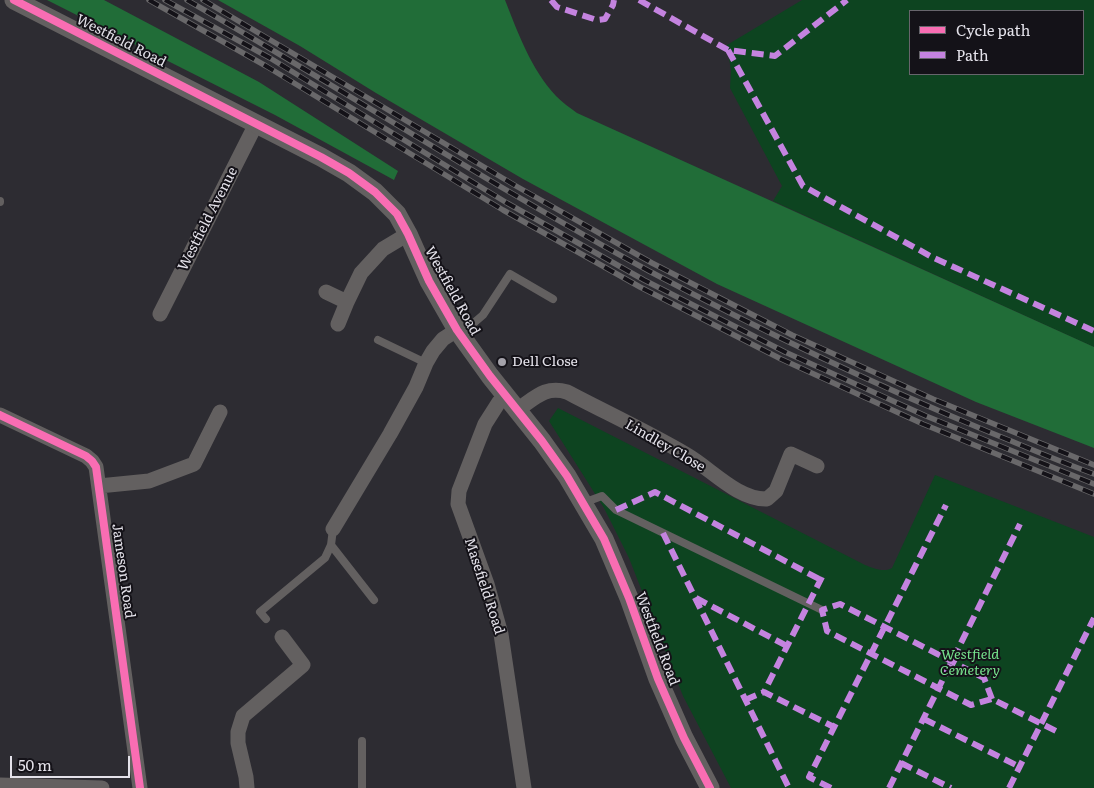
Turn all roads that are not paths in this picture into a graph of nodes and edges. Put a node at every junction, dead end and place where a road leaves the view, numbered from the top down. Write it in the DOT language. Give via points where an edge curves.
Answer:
graph roads {
  1 [pos="14,0"];
  2 [pos="256,124"];
  3 [pos="408,234"];
  4 [pos="326,292"];
  5 [pos="553,299"];
  6 [pos="347,302"];
  7 [pos="160,314"];
  8 [pos="338,324"];
  9 [pos="459,332"];
  10 [pos="378,340"];
  11 [pos="426,363"];
  12 [pos="512,404"];
  13 [pos="220,412"];
  14 [pos="0,415"];
  15 [pos="817,466"];
  16 [pos="99,486"];
  17 [pos="583,504"];
  18 [pos="333,529"];
  19 [pos="332,545"];
  20 [pos="374,600"];
  21 [pos="822,610"];
  22 [pos="266,619"];
  23 [pos="282,637"];
  24 [pos="362,741"];
  25 [pos="3,786"];
  26 [pos="102,788"];
  27 [pos="140,788"];
  28 [pos="247,788"];
  29 [pos="362,788"];
  30 [pos="524,788"];
  31 [pos="710,788"];
  1 -- 2 [label="street, Westfield Road"];
  2 -- 3 [label="street, Westfield Road" via="321,157 369,187 397,214"];
  2 -- 7 [label="street, Westfield Avenue"];
  3 -- 6 [label="street" via="383,249 361,273"];
  3 -- 9 [label="street, Westfield Road" via="429,280"];
  4 -- 6 [label="street"];
  5 -- 9 [label="lane" via="510,274 483,315"];
  6 -- 8 [label="street"];
  9 -- 11 [label="street" via="444,339"];
  9 -- 12 [label="street, Westfield Road"];
  10 -- 11 [label="lane"];
  11 -- 18 [label="street" via="395,426"];
  12 -- 15 [label="street, Lindley Close" via="543,392 558,389 567,392 688,455 728,484 760,499 767,499 776,491 791,454"];
  12 -- 17 [label="street, Westfield Road" via="555,458"];
  12 -- 30 [label="street, Masefield Road" via="498,402 485,424 459,491 458,504 501,634"];
  13 -- 16 [label="street" via="194,464 149,481"];
  14 -- 16 [label="street, Jameson Road" via="86,456 96,467"];
  16 -- 27 [label="street, Jameson Road"];
  17 -- 21 [label="lane" via="602,496 616,510"];
  17 -- 31 [label="street, Westfield Road" via="604,539 658,679"];
  18 -- 19 [label="lane"];
  19 -- 20 [label="lane"];
  19 -- 22 [label="lane" via="324,558 260,612"];
  23 -- 28 [label="street" via="303,665 243,716 238,743"];
  24 -- 29 [label="lane"];
  25 -- 26 [label="street"];
}
